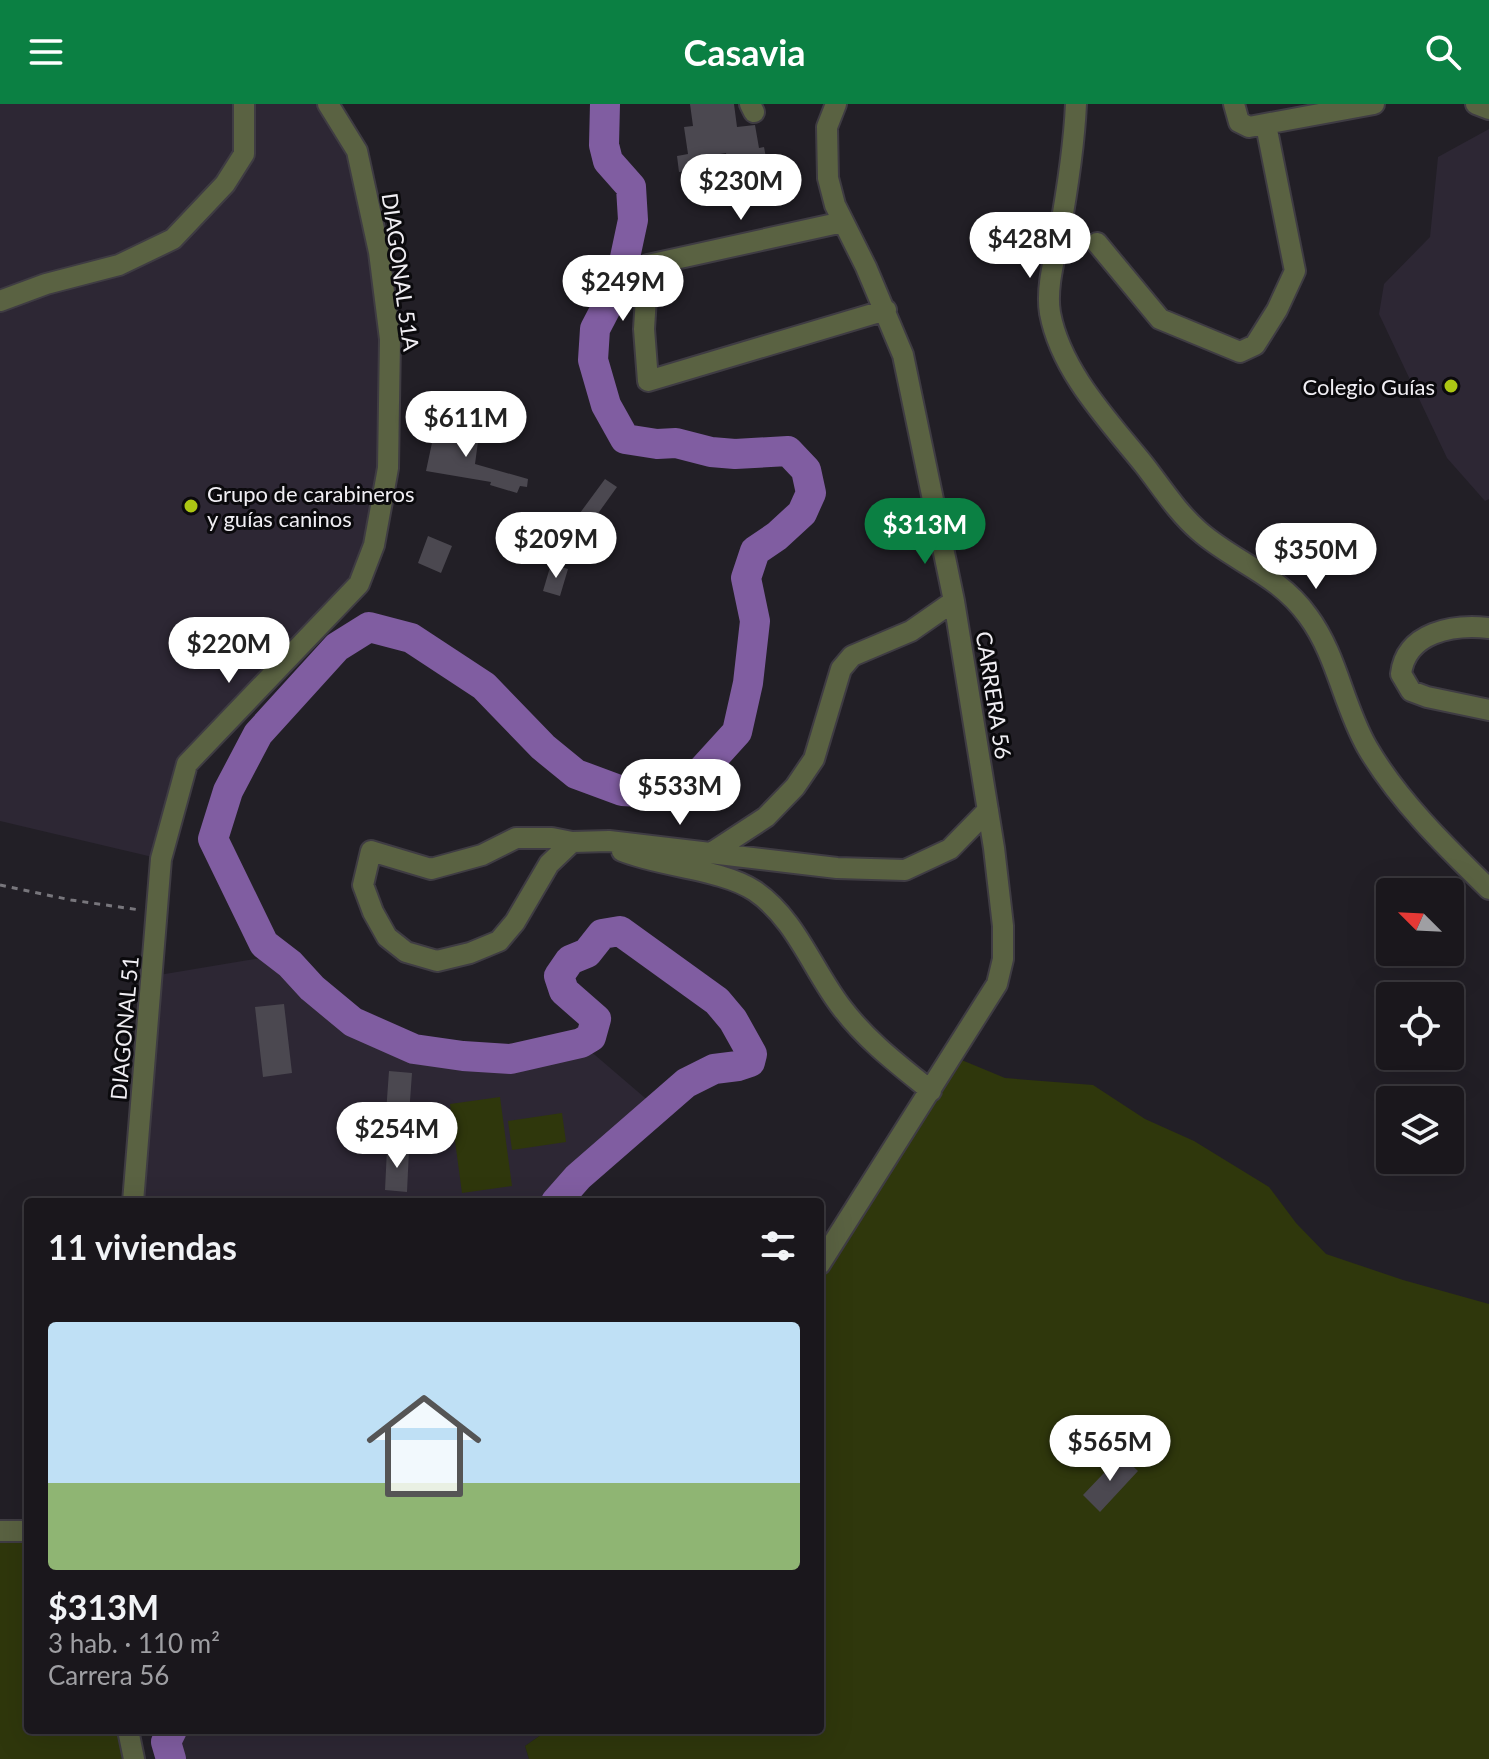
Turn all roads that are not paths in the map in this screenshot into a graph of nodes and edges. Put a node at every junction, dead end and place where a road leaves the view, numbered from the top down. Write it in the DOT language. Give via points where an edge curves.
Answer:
graph roads {
  1 [pos="244,104"];
  2 [pos="328,104"];
  3 [pos="836,104"];
  4 [pos="1076,104"];
  5 [pos="1234,104"];
  6 [pos="1374,104"];
  7 [pos="1476,104"];
  8 [pos="1489,109"];
  9 [pos="1258,126"];
  10 [pos="843,222"];
  11 [pos="1097,243"];
  12 [pos="0,301"];
  13 [pos="886,310"];
  14 [pos="954,601"];
  15 [pos="1489,628"];
  16 [pos="1489,710"];
  17 [pos="988,810"];
  18 [pos="609,841"];
  19 [pos="572,842"];
  20 [pos="711,853"];
  21 [pos="161,859"];
  22 [pos="1489,889"];
  23 [pos="931,1091"];
  24 [pos="133,1198"];
  25 [pos="824,1258"];
  26 [pos="0,1531"];
  27 [pos="24,1531"];
  28 [pos="129,1734"];
  29 [pos="134,1759"];
  1 -- 12 [label="street" via="244,154 225,184 173,239 119,265"];
  2 -- 21 [label="street, DIAGONAL 51A" via="357,151 379,252 390,339 388,468 374,545 359,584 187,764"];
  3 -- 10 [label="street, CARRERA 56" via="827,127 828,178"];
  4 -- 22 [label="street" via="1050,312 1064,355 1181,513 1200,532 1269,576 1306,612 1326,642 1368,749 1409,804"];
  5 -- 9 [label="street" via="1239,122"];
  6 -- 9 [label="street"];
  7 -- 8 [label="street"];
  9 -- 11 [label="street" via="1295,271 1255,345 1240,352 1160,319"];
  10 -- 13 [label="street, CARRERA 56"];
  10 -- 13 [label="street" via="648,265 648,381"];
  13 -- 14 [label="street, CARRERA 56" via="903,355"];
  14 -- 17 [label="street, CARRERA 56"];
  14 -- 20 [label="street" via="911,631 852,656 841,669 814,759 795,787 766,817"];
  15 -- 16 [label="street" via="1445,629 1419,642 1403,657 1401,674 1411,691"];
  17 -- 20 [label="street" via="950,849 905,870"];
  17 -- 23 [label="street, CARRERA 56" via="1003,959 997,984"];
  18 -- 19 [label="street"];
  18 -- 20 [label="street"];
  18 -- 23 [label="street" via="635,857 754,890 803,946 841,1007 867,1037"];
  19 -- 19 [label="street" via="516,838 482,855 431,869 371,851 363,885 387,937 406,952 437,961 499,941 549,864"];
  21 -- 24 [label="street, DIAGONAL 51"];
  23 -- 25 [label="street, CARRERA 56"];
  26 -- 27 [label="street"];
  28 -- 29 [label="street"];
}
